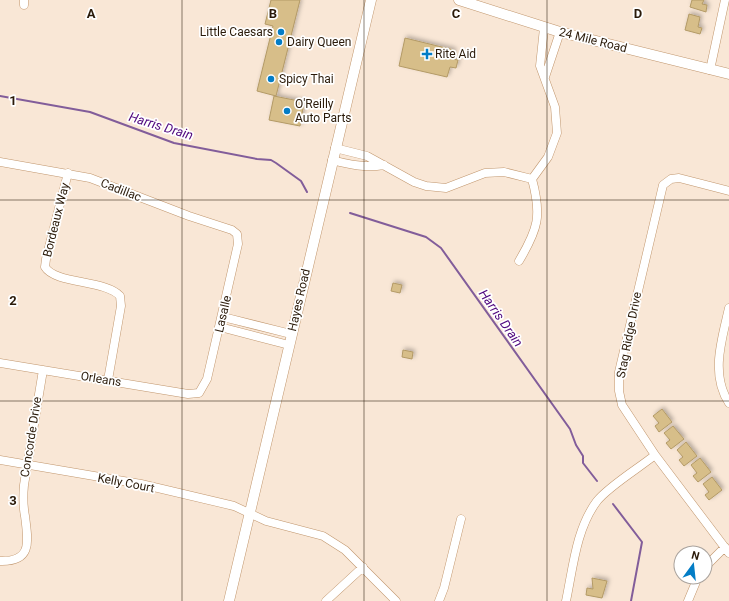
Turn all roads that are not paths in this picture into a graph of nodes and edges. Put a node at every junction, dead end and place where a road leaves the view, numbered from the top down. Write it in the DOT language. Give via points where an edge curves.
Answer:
graph roads {
  1 [pos="371,0"];
  2 [pos="459,0"];
  3 [pos="726,0"];
  4 [pos="544,28"];
  5 [pos="560,32"];
  6 [pos="710,70"];
  7 [pos="729,74"];
  8 [pos="545,78"];
  9 [pos="335,148"];
  10 [pos="332,160"];
  11 [pos="0,162"];
  12 [pos="385,165"];
  13 [pos="68,174"];
  14 [pos="532,179"];
  15 [pos="729,191"];
  16 [pos="237,234"];
  17 [pos="519,261"];
  18 [pos="729,308"];
  19 [pos="222,317"];
  20 [pos="220,327"];
  21 [pos="291,334"];
  22 [pos="289,345"];
  23 [pos="0,363"];
  24 [pos="43,370"];
  25 [pos="108,380"];
  26 [pos="201,391"];
  27 [pos="729,403"];
  28 [pos="655,455"];
  29 [pos="0,460"];
  30 [pos="26,464"];
  31 [pos="250,514"];
  32 [pos="461,518"];
  33 [pos="727,550"];
  34 [pos="0,561"];
  35 [pos="713,561"];
  36 [pos="363,567"];
  37 [pos="695,585"];
  38 [pos="229,601"];
  39 [pos="326,601"];
  40 [pos="396,601"];
  41 [pos="439,601"];
  42 [pos="566,601"];
  43 [pos="688,601"];
  1 -- 9 [label="street, Hayes Road"];
  2 -- 4 [label="street, 24 Mile Road"];
  3 -- 6 [label="street"];
  4 -- 5 [label="street, 24 Mile Road"];
  4 -- 8 [label="street" via="540,66"];
  5 -- 6 [label="street, 24 Mile Road"];
  5 -- 8 [label="street"];
  6 -- 7 [label="street, 24 Mile Road"];
  8 -- 14 [label="street" via="555,107 557,134 548,156"];
  9 -- 10 [label="street, Hayes Road"];
  9 -- 12 [label="street" via="367,156"];
  10 -- 12 [label="street" via="371,167"];
  10 -- 21 [label="street, Hayes Road"];
  11 -- 13 [label="street, Cadillac"];
  12 -- 14 [label="street" via="414,182 446,188 485,173 504,172"];
  13 -- 16 [label="street, Cadillac" via="104,183 225,227"];
  13 -- 25 [label="street, Bordeaux Way" via="45,268 54,274 109,289 120,296 121,306"];
  14 -- 17 [label="street" via="538,219 532,240"];
  15 -- 28 [label="street, Stag Ridge Drive" via="679,178 666,182 660,192 619,372 622,405"];
  16 -- 19 [label="street, Lasalle" via="237,249"];
  18 -- 27 [label="street" via="720,346 718,371 724,396"];
  19 -- 20 [label="street, Lasalle"];
  19 -- 21 [label="street"];
  20 -- 22 [label="street"];
  20 -- 26 [label="street, Lasalle" via="207,379"];
  21 -- 22 [label="street, Hayes Road"];
  22 -- 31 [label="street, Hayes Road"];
  23 -- 24 [label="street, Orleans"];
  24 -- 25 [label="street, Orleans"];
  24 -- 30 [label="street, Concorde Drive"];
  25 -- 26 [label="street, Orleans" via="188,394"];
  28 -- 33 [label="street, Stag Ridge Drive"];
  28 -- 42 [label="street" via="598,501 587,518 578,542"];
  29 -- 30 [label="street, Kelly Court"];
  30 -- 31 [label="street, Kelly Court" via="141,484 234,506"];
  30 -- 34 [label="street, Concorde Drive" via="23,494 28,540 25,552 12,561"];
  31 -- 36 [label="street, Kelly Court" via="327,538"];
  31 -- 38 [label="street, Hayes Road"];
  32 -- 41 [label="street"];
  33 -- 35 [label="street"];
  36 -- 39 [label="street"];
  36 -- 40 [label="street, Kelly Court"];
  37 -- 43 [label="street"];
}
